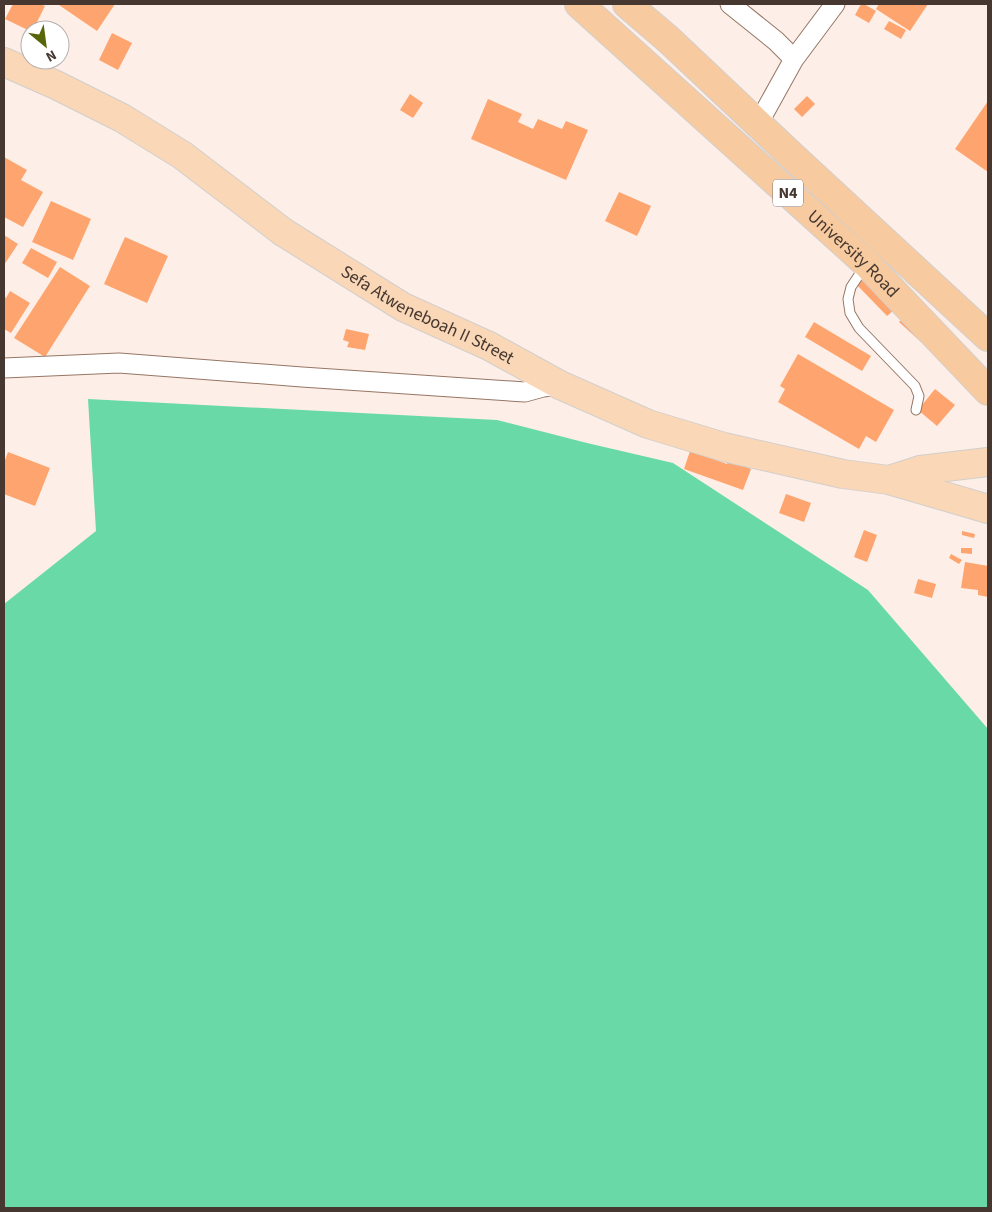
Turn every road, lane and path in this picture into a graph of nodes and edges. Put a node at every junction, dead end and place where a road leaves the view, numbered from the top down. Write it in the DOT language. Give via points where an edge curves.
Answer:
graph roads {
  1 [pos="579,4"];
  2 [pos="627,4"];
  3 [pos="730,4"];
  4 [pos="835,4"];
  5 [pos="794,58"];
  6 [pos="4,62"];
  7 [pos="758,124"];
  8 [pos="867,264"];
  9 [pos="988,335"];
  10 [pos="4,368"];
  11 [pos="560,385"];
  12 [pos="988,391"];
  13 [pos="916,410"];
  14 [pos="988,462"];
  15 [pos="889,480"];
  16 [pos="988,508"];
  1 -- 8 [label="highway, University Road / N4"];
  2 -- 7 [label="highway, University Road / N4"];
  3 -- 5 [label="street"];
  4 -- 5 [label="street"];
  5 -- 7 [label="street"];
  6 -- 11 [label="main road, Sefa Atweneboah II Street" via="122,118 182,155 283,232 403,307 489,346"];
  7 -- 9 [label="highway, University Road / N4"];
  8 -- 12 [label="highway, University Road / N4"];
  8 -- 13 [label="lane" via="851,287 848,299 850,313 859,328 915,386 919,396"];
  10 -- 11 [label="street" via="119,363 525,392"];
  11 -- 15 [label="main road, Sefa Atweneboah II Street" via="648,424 724,447 843,474"];
  14 -- 15 [label="main road, Sefa Atweneboah II Street" via="920,470"];
  15 -- 16 [label="main road, Sefa Atweneboah II Street"];
}
